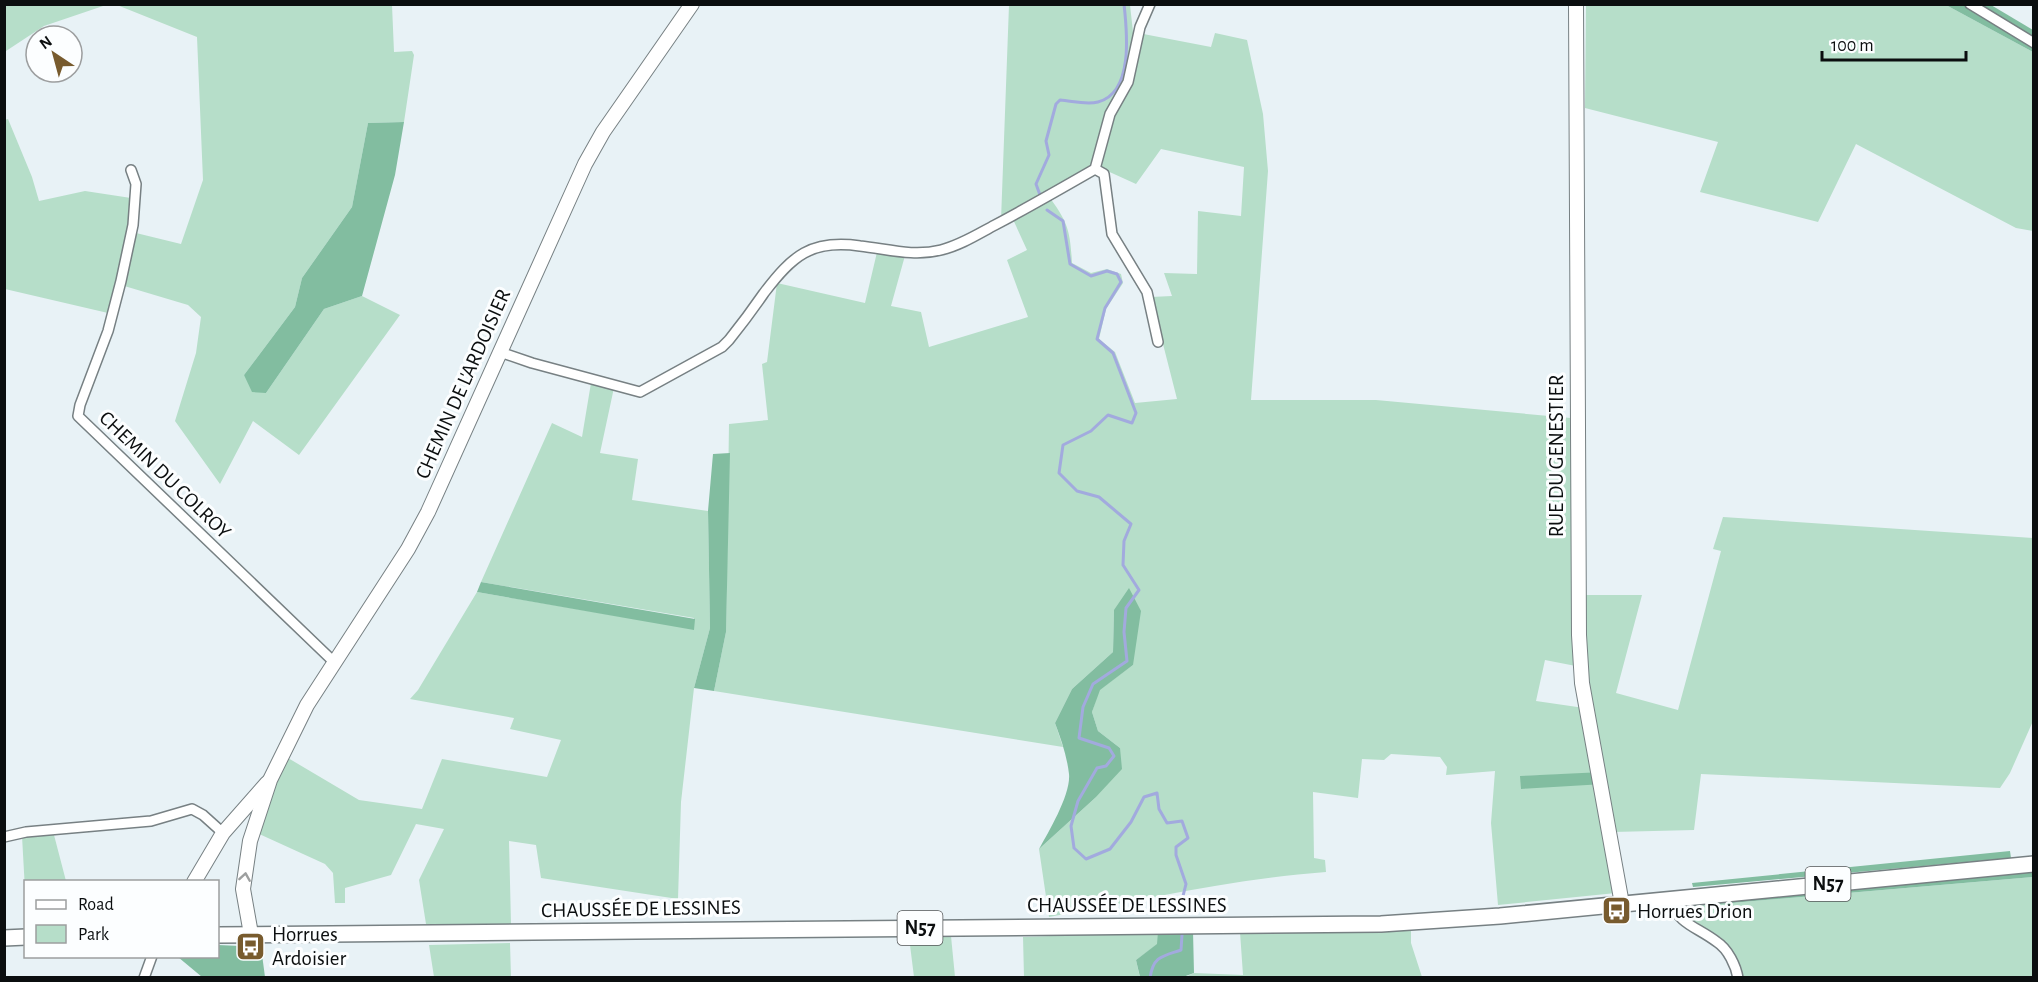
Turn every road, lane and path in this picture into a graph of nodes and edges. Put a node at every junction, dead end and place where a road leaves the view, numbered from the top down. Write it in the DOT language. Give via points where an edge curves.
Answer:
graph roads {
  1 [pos="692,4"];
  2 [pos="1150,4"];
  3 [pos="1576,4"];
  4 [pos="1970,4"];
  5 [pos="2034,43"];
  6 [pos="1095,169"];
  7 [pos="131,170"];
  8 [pos="1158,342"];
  9 [pos="500,352"];
  10 [pos="334,662"];
  11 [pos="270,780"];
  12 [pos="223,833"];
  13 [pos="4,837"];
  14 [pos="2034,864"];
  15 [pos="195,880"];
  16 [pos="1669,900"];
  17 [pos="1622,904"];
  18 [pos="251,934"];
  19 [pos="219,935"];
  20 [pos="4,938"];
  21 [pos="24,938"];
  22 [pos="152,958"];
  23 [pos="144,978"];
  24 [pos="1738,978"];
  1 -- 9 [label="street, CHEMIN DE L'ARDOISIER" via="585,164"];
  2 -- 6 [label="street" via="1140,27 1128,82 1110,114"];
  3 -- 17 [label="street, RUE DU GENESTIER" via="1579,635 1582,682"];
  4 -- 5 [label="street"];
  6 -- 8 [label="street" via="1104,174 1112,234 1146,292"];
  6 -- 9 [label="street" via="960,244 942,250 915,254 837,245 803,252 786,265 722,347 640,392"];
  7 -- 10 [label="street, CHEMIN DU COLROY" via="136,184 131,236 108,331 78,416"];
  9 -- 10 [label="street, CHEMIN DE L'ARDOISIER" via="428,512"];
  10 -- 11 [label="street, CHEMIN DE L'ARDOISIER" via="307,705"];
  11 -- 12 [label="street, CHEMIN DE L'ARDOISIER"];
  18 -- 11 [label="street, CHEMIN DE L'ARDOISIER, one-way" via="243,889 250,841"];
  12 -- 13 [label="street" via="192,809 152,821"];
  12 -- 15 [label="street, CHEMIN DE L'ARDOISIER"];
  14 -- 16 [label="main road, CHAUSSÉE DE LESSINES / N57"];
  16 -- 17 [label="main road, CHAUSSÉE DE LESSINES / N57"];
  16 -- 24 [label="street" via="1679,917 1719,943 1736,967"];
  17 -- 18 [label="main road, CHAUSSÉE DE LESSINES / N57" via="1382,924"];
  18 -- 19 [label="main road, CHAUSSÉE DE LESSINES / N57"];
  20 -- 21 [label="main road"];
  22 -- 23 [label="street"];
}
